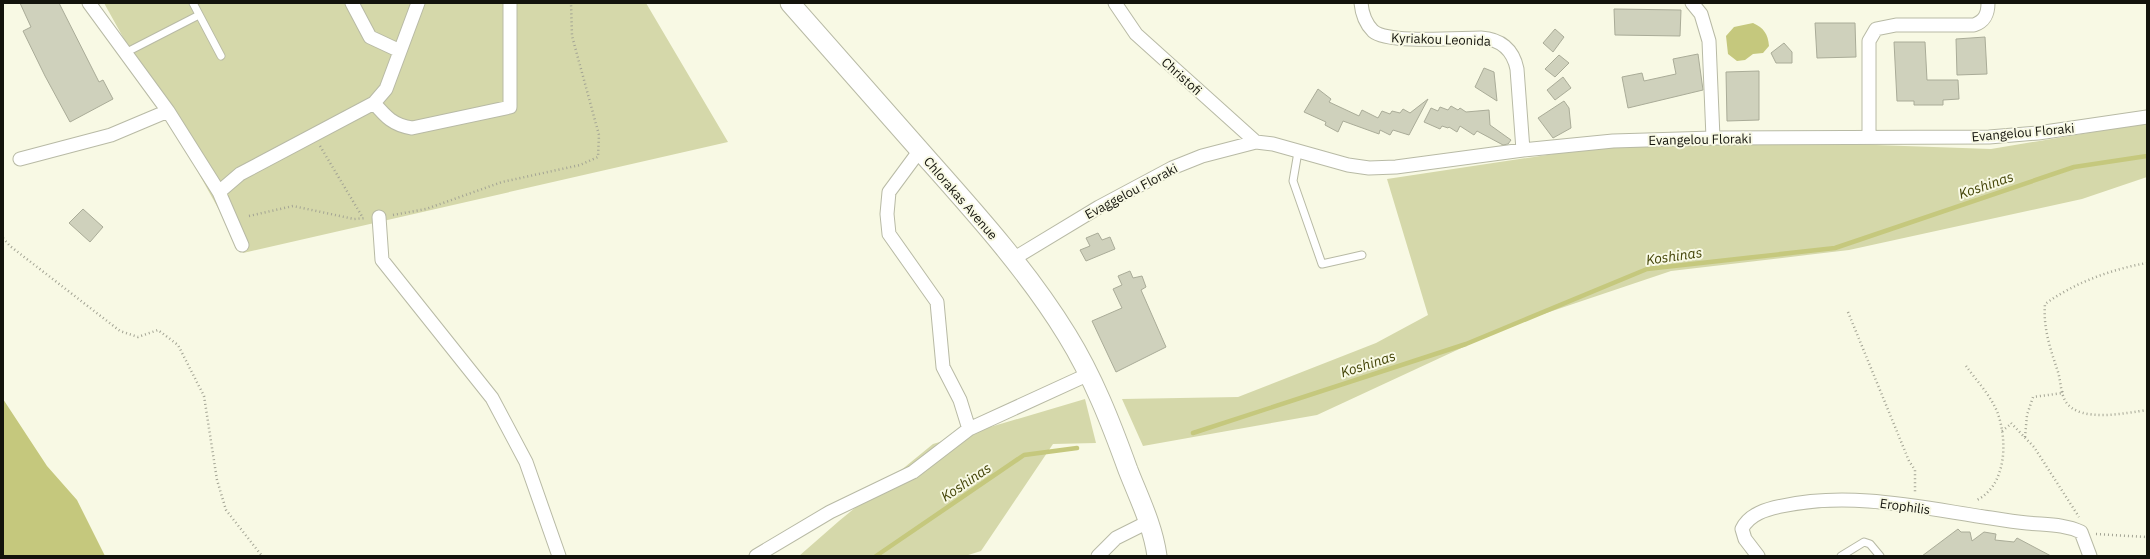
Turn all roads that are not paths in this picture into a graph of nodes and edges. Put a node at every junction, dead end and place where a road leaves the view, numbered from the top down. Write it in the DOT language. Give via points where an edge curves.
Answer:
graph roads {
  1 [pos="89,3"];
  2 [pos="193,3"];
  3 [pos="352,3"];
  4 [pos="418,3"];
  5 [pos="510,3"];
  6 [pos="790,3"];
  7 [pos="1115,3"];
  8 [pos="1361,3"];
  9 [pos="1692,3"];
  10 [pos="1988,3"];
  11 [pos="199,15"];
  12 [pos="400,51"];
  13 [pos="125,53"];
  14 [pos="221,56"];
  15 [pos="374,103"];
  16 [pos="168,112"];
  17 [pos="2147,117"];
  18 [pos="1869,137"];
  19 [pos="1713,138"];
  20 [pos="1256,142"];
  21 [pos="920,150"];
  22 [pos="1523,150"];
  23 [pos="1298,152"];
  24 [pos="20,159"];
  25 [pos="220,192"];
  26 [pos="379,217"];
  27 [pos="242,245"];
  28 [pos="1362,255"];
  29 [pos="1013,259"];
  30 [pos="1089,374"];
  31 [pos="969,429"];
  32 [pos="1148,522"];
  33 [pos="1158,554"];
  34 [pos="559,556"];
  35 [pos="756,556"];
  36 [pos="1098,556"];
  37 [pos="1758,556"];
  38 [pos="1841,556"];
  39 [pos="1880,556"];
  40 [pos="2090,556"];
  1 -- 13 [label="street"];
  2 -- 11 [label="lane"];
  3 -- 12 [label="street" via="370,38"];
  4 -- 12 [label="street"];
  5 -- 15 [label="street" via="510,107 412,128 390,122"];
  6 -- 21 [label="main road, Chlorakas Avenue"];
  7 -- 20 [label="street, Christofi" via="1136,34"];
  8 -- 22 [label="street, Kyriakou Leonida" via="1367,24 1373,32 1383,37 1490,38 1504,45 1515,59 1517,69"];
  9 -- 19 [label="street" via="1701,14 1708,40"];
  10 -- 18 [label="street" via="1986,17 1974,25 1896,25 1876,29 1869,41"];
  11 -- 13 [label="lane"];
  11 -- 14 [label="lane"];
  12 -- 15 [label="street" via="386,89"];
  13 -- 16 [label="street"];
  15 -- 25 [label="street" via="240,174"];
  16 -- 24 [label="street" via="111,135"];
  16 -- 25 [label="street"];
  17 -- 18 [label="street, Evangelou Floraki" via="2038,133 1989,137"];
  18 -- 19 [label="street, Evangelou Floraki"];
  19 -- 22 [label="street, Evangelou Floraki" via="1613,141"];
  20 -- 23 [label="street, Evangelou Floraki"];
  20 -- 29 [label="street, Evaggelou Floraki" via="1202,156 1172,168"];
  21 -- 29 [label="main road, Chlorakas Avenue"];
  21 -- 31 [label="street" via="890,192 887,214 889,234 937,302 943,367 960,400"];
  22 -- 23 [label="street, Evangelou Floraki" via="1383,168 1348,165"];
  23 -- 28 [label="lane" via="1293,181 1322,264"];
  25 -- 27 [label="street"];
  26 -- 34 [label="street" via="382,260 492,398 526,462"];
  29 -- 30 [label="main road, Chlorakas Avenue" via="1046,302"];
  30 -- 31 [label="street"];
  30 -- 32 [label="main road, Chlorakas Avenue"];
  31 -- 35 [label="street" via="913,472 830,512"];
  32 -- 33 [label="main road, Chlorakas Avenue"];
  32 -- 36 [label="street" via="1116,538"];
  37 -- 40 [label="street, Erophilis" via="1745,539 1742,529 1745,523 1763,511 1802,502 1838,499 1868,500 2066,527 2081,532"];
  38 -- 39 [label="lane" via="1864,542 1870,544"];
}
